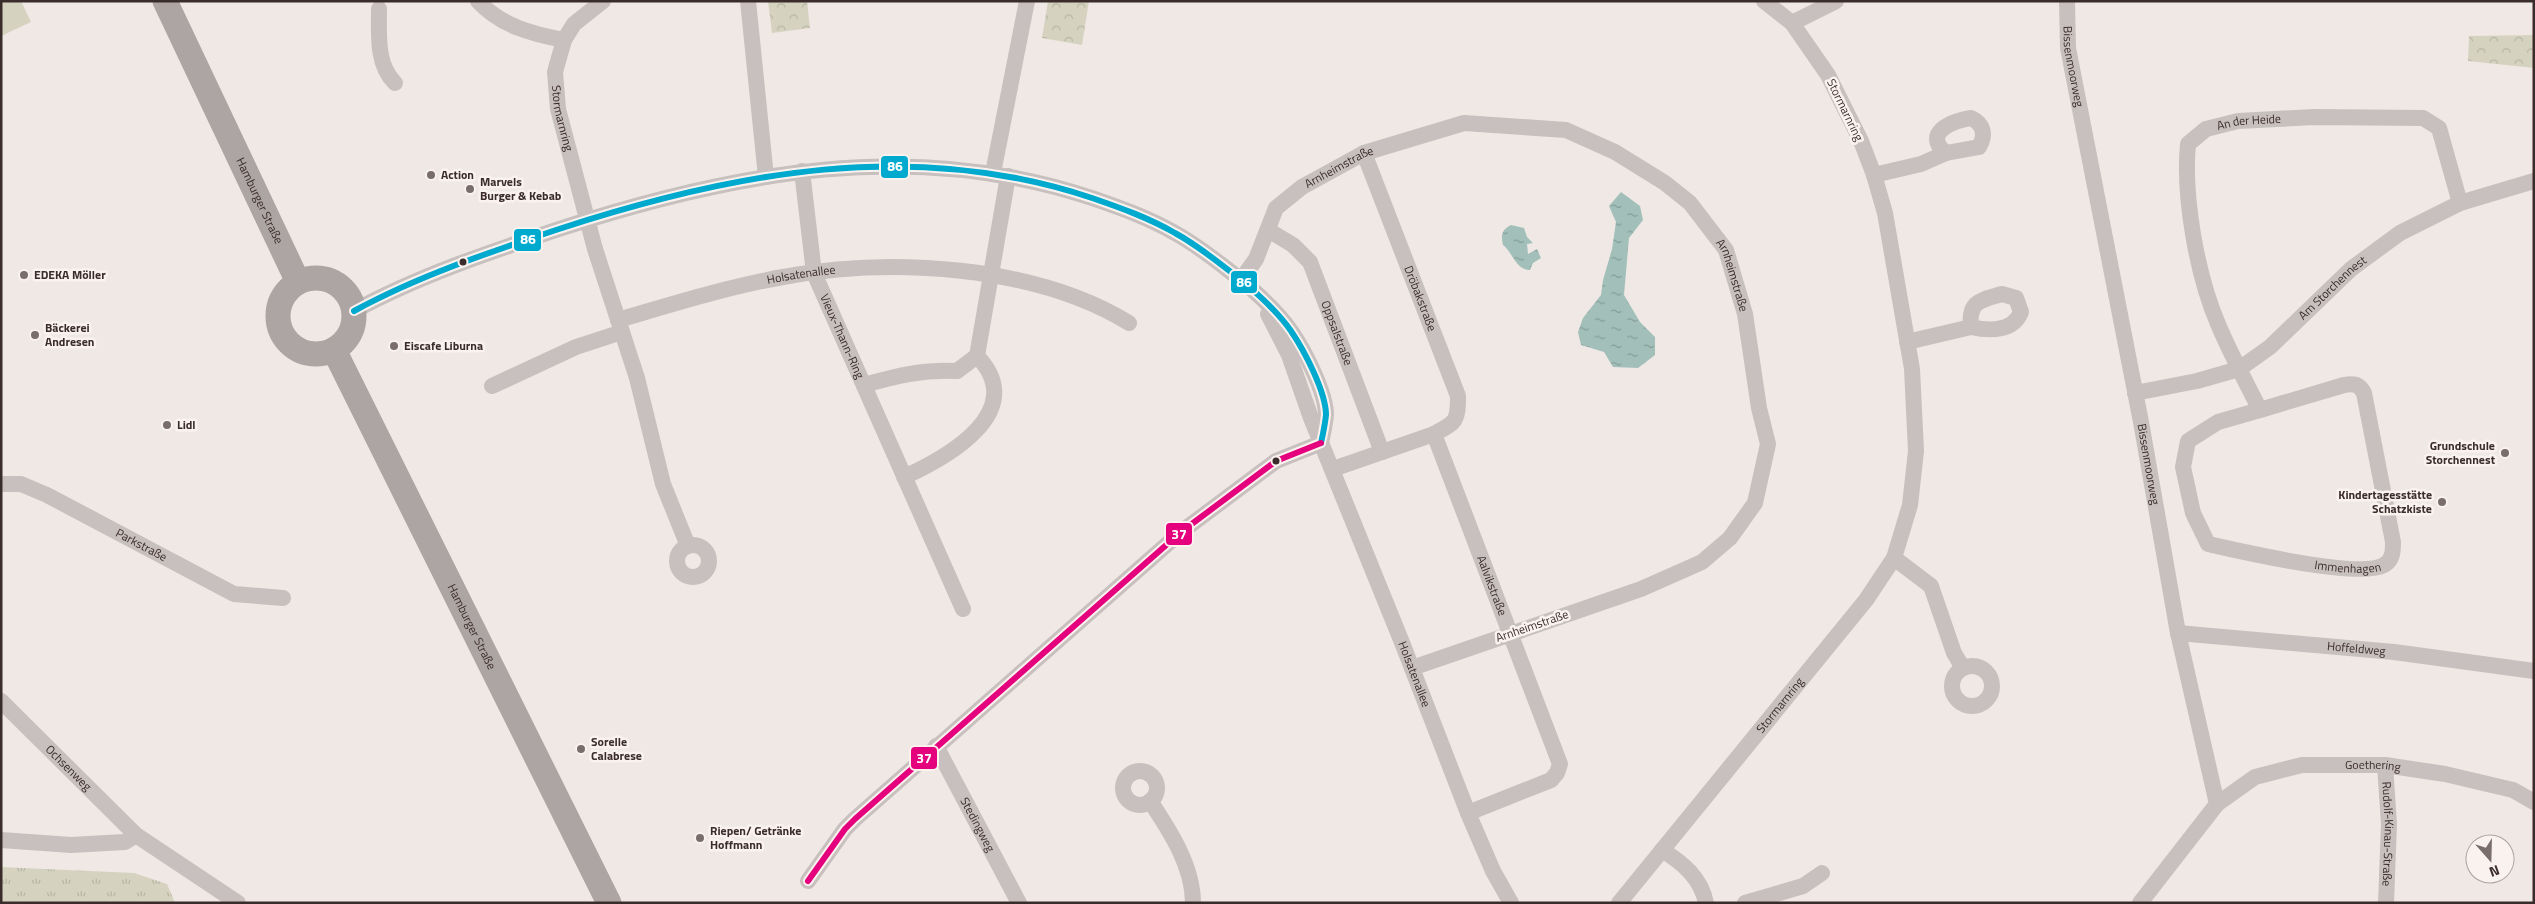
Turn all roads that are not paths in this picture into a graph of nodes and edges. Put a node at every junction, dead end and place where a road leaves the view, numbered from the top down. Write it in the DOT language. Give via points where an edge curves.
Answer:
graph roads {
  1 [pos="165,1"];
  2 [pos="478,1"];
  3 [pos="603,1"];
  4 [pos="748,1"];
  5 [pos="1027,1"];
  6 [pos="1764,1"];
  7 [pos="1836,1"];
  8 [pos="2067,1"];
  9 [pos="381,4"];
  10 [pos="1792,23"];
  11 [pos="564,40"];
  12 [pos="395,84"];
  13 [pos="1364,153"];
  14 [pos="1946,153"];
  15 [pos="802,171"];
  16 [pos="1000,174"];
  17 [pos="1874,175"];
  18 [pos="766,177"];
  19 [pos="2534,181"];
  20 [pos="2460,203"];
  21 [pos="588,220"];
  22 [pos="1268,230"];
  23 [pos="814,273"];
  24 [pos="990,275"];
  25 [pos="1241,280"];
  26 [pos="298,282"];
  27 [pos="354,311"];
  28 [pos="1128,323"];
  29 [pos="620,326"];
  30 [pos="1971,327"];
  31 [pos="1907,342"];
  32 [pos="334,350"];
  33 [pos="977,356"];
  34 [pos="2239,369"];
  35 [pos="864,385"];
  36 [pos="492,386"];
  37 [pos="2135,393"];
  38 [pos="2260,410"];
  39 [pos="1434,434"];
  40 [pos="1321,443"];
  41 [pos="1382,452"];
  42 [pos="1333,469"];
  43 [pos="904,477"];
  44 [pos="1,484"];
  45 [pos="688,546"];
  46 [pos="1894,558"];
  47 [pos="283,598"];
  48 [pos="963,609"];
  49 [pos="2178,633"];
  50 [pos="1510,634"];
  51 [pos="1412,668"];
  52 [pos="1963,668"];
  53 [pos="2534,672"];
  54 [pos="1,701"];
  55 [pos="936,746"];
  56 [pos="2385,765"];
  57 [pos="1150,801"];
  58 [pos="2534,802"];
  59 [pos="2217,804"];
  60 [pos="1468,813"];
  61 [pos="136,835"];
  62 [pos="1,840"];
  63 [pos="1662,850"];
  64 [pos="1822,873"];
  65 [pos="808,881"];
  66 [pos="238,903"];
  67 [pos="609,903"];
  68 [pos="1018,903"];
  69 [pos="1193,903"];
  70 [pos="1512,903"];
  71 [pos="1619,903"];
  72 [pos="1706,903"];
  73 [pos="1744,903"];
  74 [pos="2140,903"];
  75 [pos="2386,903"];
  1 -- 26 [label="main road, Hamburger Straße"];
  2 -- 11 [label="street" via="490,14 514,27"];
  3 -- 11 [label="street, Stormarnring" via="574,24"];
  4 -- 18 [label="street"];
  5 -- 16 [label="street"];
  6 -- 10 [label="street, Stormarnring"];
  7 -- 10 [label="street"];
  8 -- 37 [label="street, Bissenmoorweg" via="2068,48"];
  9 -- 12 [label="street" via="382,60"];
  10 -- 17 [label="street, Stormarnring" via="1836,86"];
  11 -- 21 [label="street, Stormarnring" via="555,72 558,109"];
  13 -- 22 [label="street, Arnheimstraße" via="1302,187 1276,208"];
  13 -- 39 [label="street, Dröbakstraße" via="1458,396 1458,416 1454,423"];
  13 -- 50 [label="street, Arnheimstraße" via="1464,124 1566,130 1615,152 1665,183 1690,203 1726,250 1745,314 1759,408 1768,444 1755,503 1730,538 1702,562 1641,589"];
  14 -- 17 [label="street" via="1922,164"];
  15 -- 16 [label="street, Holsatenallee" via="921,166"];
  15 -- 18 [label="street, Holsatenallee"];
  15 -- 23 [label="street, Vieux-Thann-Ring"];
  16 -- 24 [label="street"];
  16 -- 25 [label="street, Holsatenallee" via="1072,192 1147,218 1208,254"];
  17 -- 31 [label="street, Stormarnring" via="1885,214"];
  18 -- 21 [label="street, Holsatenallee" via="684,192"];
  19 -- 20 [label="street, Am Storchennest"];
  20 -- 34 [label="street, Am Storchennest" via="2400,234 2351,269 2270,347"];
  20 -- 34 [label="street, An der Heide" via="2439,128 2423,118 2247,120 2206,129 2188,144 2185,172 2205,289 2217,324"];
  21 -- 27 [label="street, Holsatenallee" via="460,264"];
  21 -- 29 [label="street, Stormarnring"];
  22 -- 25 [label="street, Arnheimstraße" via="1256,259"];
  22 -- 41 [label="street, Oppsalstraße" via="1293,245 1310,262"];
  23 -- 24 [label="street, Holsatenallee" via="906,267"];
  23 -- 29 [label="street, Holsatenallee" via="717,291"];
  23 -- 35 [label="street, Vieux-Thann-Ring"];
  24 -- 28 [label="street" via="1049,289"];
  24 -- 33 [label="street"];
  25 -- 40 [label="street, Holsatenallee" via="1259,295 1289,354"];
  26 -- 27 [label="main road" via="312,278 334,282 350,297"];
  26 -- 32 [label="main road" via="285,293 279,308 279,325 287,340 300,350 317,354"];
  27 -- 32 [label="main road" via="353,326 346,340"];
  29 -- 36 [label="street, Holsatenallee"];
  29 -- 45 [label="street, Stormarnring" via="637,378 662,484"];
  30 -- 31 [label="street"];
  31 -- 46 [label="street, Stormarnring" via="1912,369 1916,451 1910,505"];
  32 -- 67 [label="main road, Hamburger Straße"];
  33 -- 35 [label="street, Vieux-Thann-Ring" via="957,371 909,372"];
  33 -- 43 [label="street" via="992,374 994,396 989,415 971,437 934,464"];
  34 -- 37 [label="street, Am Storchennest" via="2198,382"];
  34 -- 38 [label="street"];
  35 -- 43 [label="street, Vieux-Thann-Ring"];
  37 -- 49 [label="street, Bissenmoorweg"];
  38 -- 38 [label="street, Immenhagen" via="2218,422 2188,441 2183,467 2193,513 2208,544 2266,558 2340,568 2378,568 2387,564 2393,554 2393,542 2360,386 2354,383 2344,385"];
  39 -- 41 [label="street"];
  39 -- 50 [label="street, Aalvikstraße"];
  40 -- 42 [label="street, Holsatenallee"];
  40 -- 55 [label="street" via="1276,461 1181,532"];
  41 -- 42 [label="street"];
  42 -- 51 [label="street, Holsatenallee"];
  43 -- 48 [label="street, Vieux-Thann-Ring"];
  44 -- 47 [label="street, Parkstraße" via="21,484 47,495 234,594"];
  46 -- 52 [label="street" via="1930,586 1954,653"];
  46 -- 63 [label="street, Stormarnring" via="1866,600"];
  49 -- 53 [label="street, Hoffeldweg" via="2394,652"];
  49 -- 59 [label="street, Bissenmoorweg"];
  50 -- 51 [label="street, Arnheimstraße"];
  50 -- 60 [label="street, Aalvikstraße" via="1560,764 1551,780"];
  51 -- 60 [label="street, Holsatenallee"];
  54 -- 61 [label="street, Ochsenweg"];
  55 -- 65 [label="street" via="845,829"];
  55 -- 68 [label="street, Stedingweg"];
  56 -- 58 [label="street, Goethering" via="2445,774 2513,790"];
  56 -- 59 [label="street, Goethering" via="2302,765 2255,777"];
  56 -- 75 [label="street, Rudolf-Kinau-Straße" via="2389,824"];
  57 -- 69 [label="street" via="1173,836 1193,889"];
  59 -- 74 [label="street"];
  60 -- 70 [label="street, Holsatenallee" via="1493,871"];
  61 -- 62 [label="street" via="126,842 71,845"];
  61 -- 66 [label="street, Ochsenweg"];
  63 -- 71 [label="street, Stormarnring"];
  63 -- 72 [label="street" via="1684,864 1704,890"];
  64 -- 73 [label="street" via="1804,886"];
}
